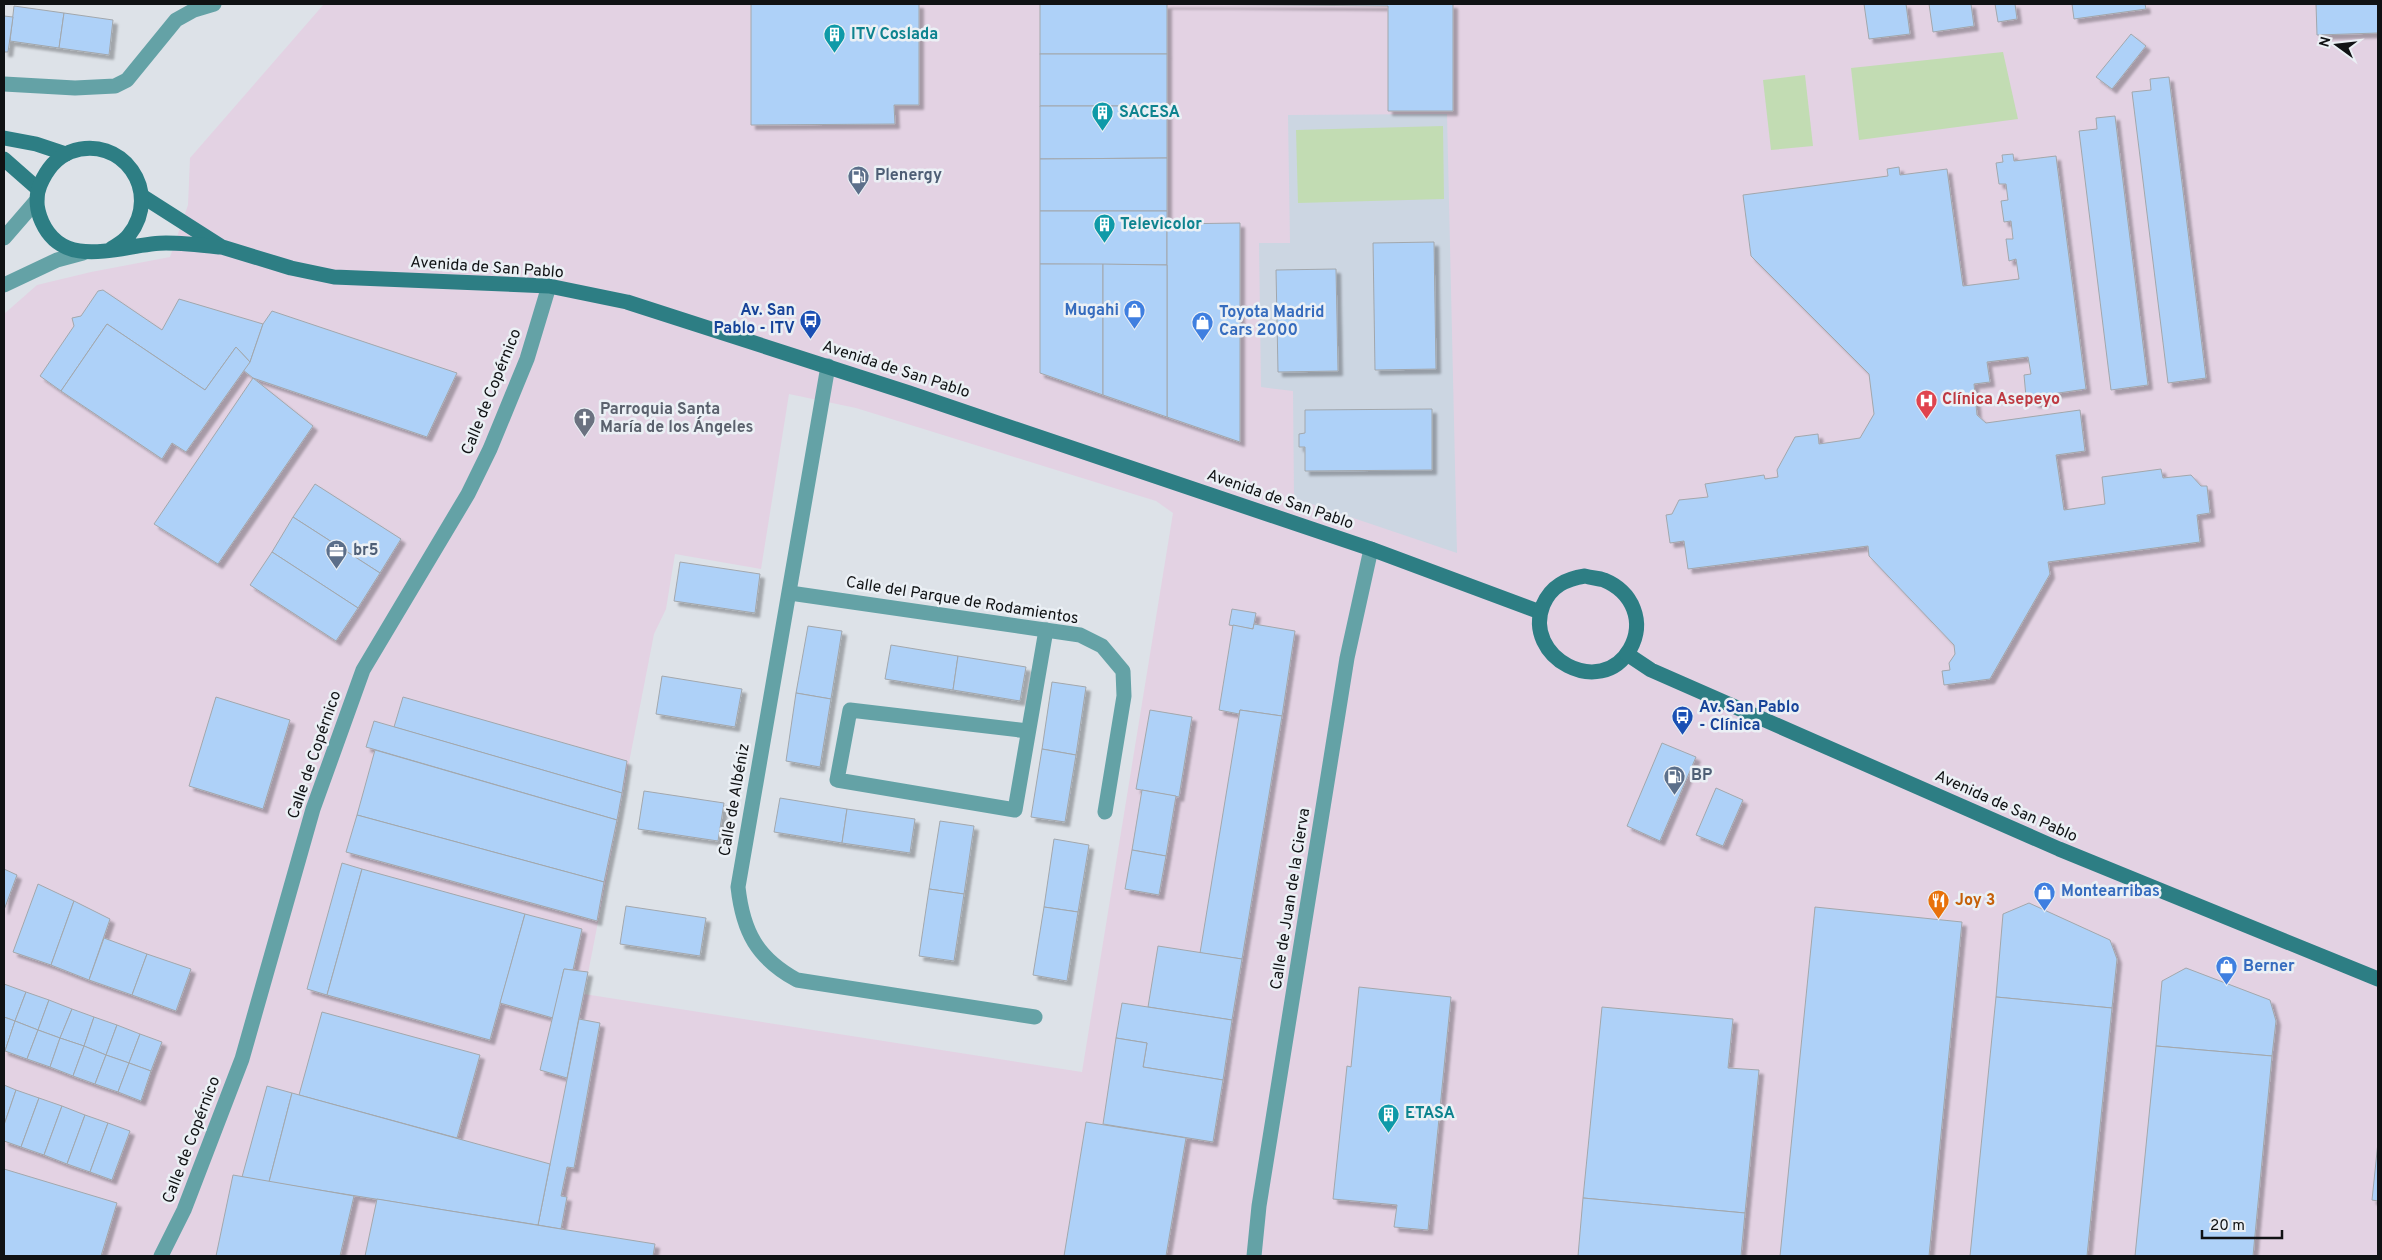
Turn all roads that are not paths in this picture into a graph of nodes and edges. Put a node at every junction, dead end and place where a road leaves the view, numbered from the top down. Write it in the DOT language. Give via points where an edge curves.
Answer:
graph roads {
  1 [pos="214,4"];
  2 [pos="4,84"];
  3 [pos="4,138"];
  4 [pos="66,154"];
  5 [pos="4,159"];
  6 [pos="38,195"];
  7 [pos="142,196"];
  8 [pos="4,238"];
  9 [pos="222,247"];
  10 [pos="111,249"];
  11 [pos="83,253"];
  12 [pos="4,285"];
  13 [pos="549,286"];
  14 [pos="828,366"];
  15 [pos="1371,549"];
  16 [pos="790,593"];
  17 [pos="1540,612"];
  18 [pos="1046,630"];
  19 [pos="1626,654"];
  20 [pos="1028,730"];
  21 [pos="1105,812"];
  22 [pos="2378,979"];
  23 [pos="1036,1017"];
  24 [pos="161,1256"];
  25 [pos="1254,1256"];
  1 -- 2 [label="street" via="176,20 127,80 115,86 75,88"];
  3 -- 4 [label="street"];
  4 -- 6 [label="street" via="44,175"];
  4 -- 7 [label="street" via="94,148 122,158 139,182"];
  5 -- 6 [label="street"];
  6 -- 8 [label="street"];
  6 -- 11 [label="street" via="39,215 45,229 68,249"];
  7 -- 9 [label="street"];
  7 -- 10 [label="street" via="140,218 128,237"];
  9 -- 10 [label="street" via="166,243"];
  9 -- 13 [label="street, Avenida de San Pablo" via="291,268 334,276"];
  10 -- 11 [label="street"];
  11 -- 12 [label="street" via="58,260"];
  13 -- 14 [label="street, Avenida de San Pablo" via="627,302"];
  13 -- 24 [label="street, Calle de Copérnico" via="527,359 490,449 468,494 363,670 313,809 242,1059 184,1210"];
  14 -- 15 [label="street, Avenida de San Pablo"];
  14 -- 16 [label="street, Calle de Albéniz"];
  15 -- 17 [label="street, Avenida de San Pablo"];
  15 -- 25 [label="street, Calle de Juan de la Cierva" via="1344,678 1262,1188"];
  16 -- 18 [label="street, Calle del Parque de Rodamientos"];
  16 -- 23 [label="street, Calle de Albéniz" via="738,887 745,927 754,943 778,970 797,980"];
  17 -- 19 [label="street" via="1539,629 1543,643 1569,666 1598,673 1618,664"];
  17 -- 19 [label="street" via="1555,587 1569,579 1585,576 1604,580 1631,602 1638,620 1636,634"];
  18 -- 20 [label="street"];
  18 -- 21 [label="street, Calle del Parque de Rodamientos" via="1080,635 1102,646 1123,671 1124,696"];
  19 -- 22 [label="street, Avenida de San Pablo" via="1651,670 2059,850"];
  20 -- 20 [label="street" via="1014,810 837,780 850,710"];
}
